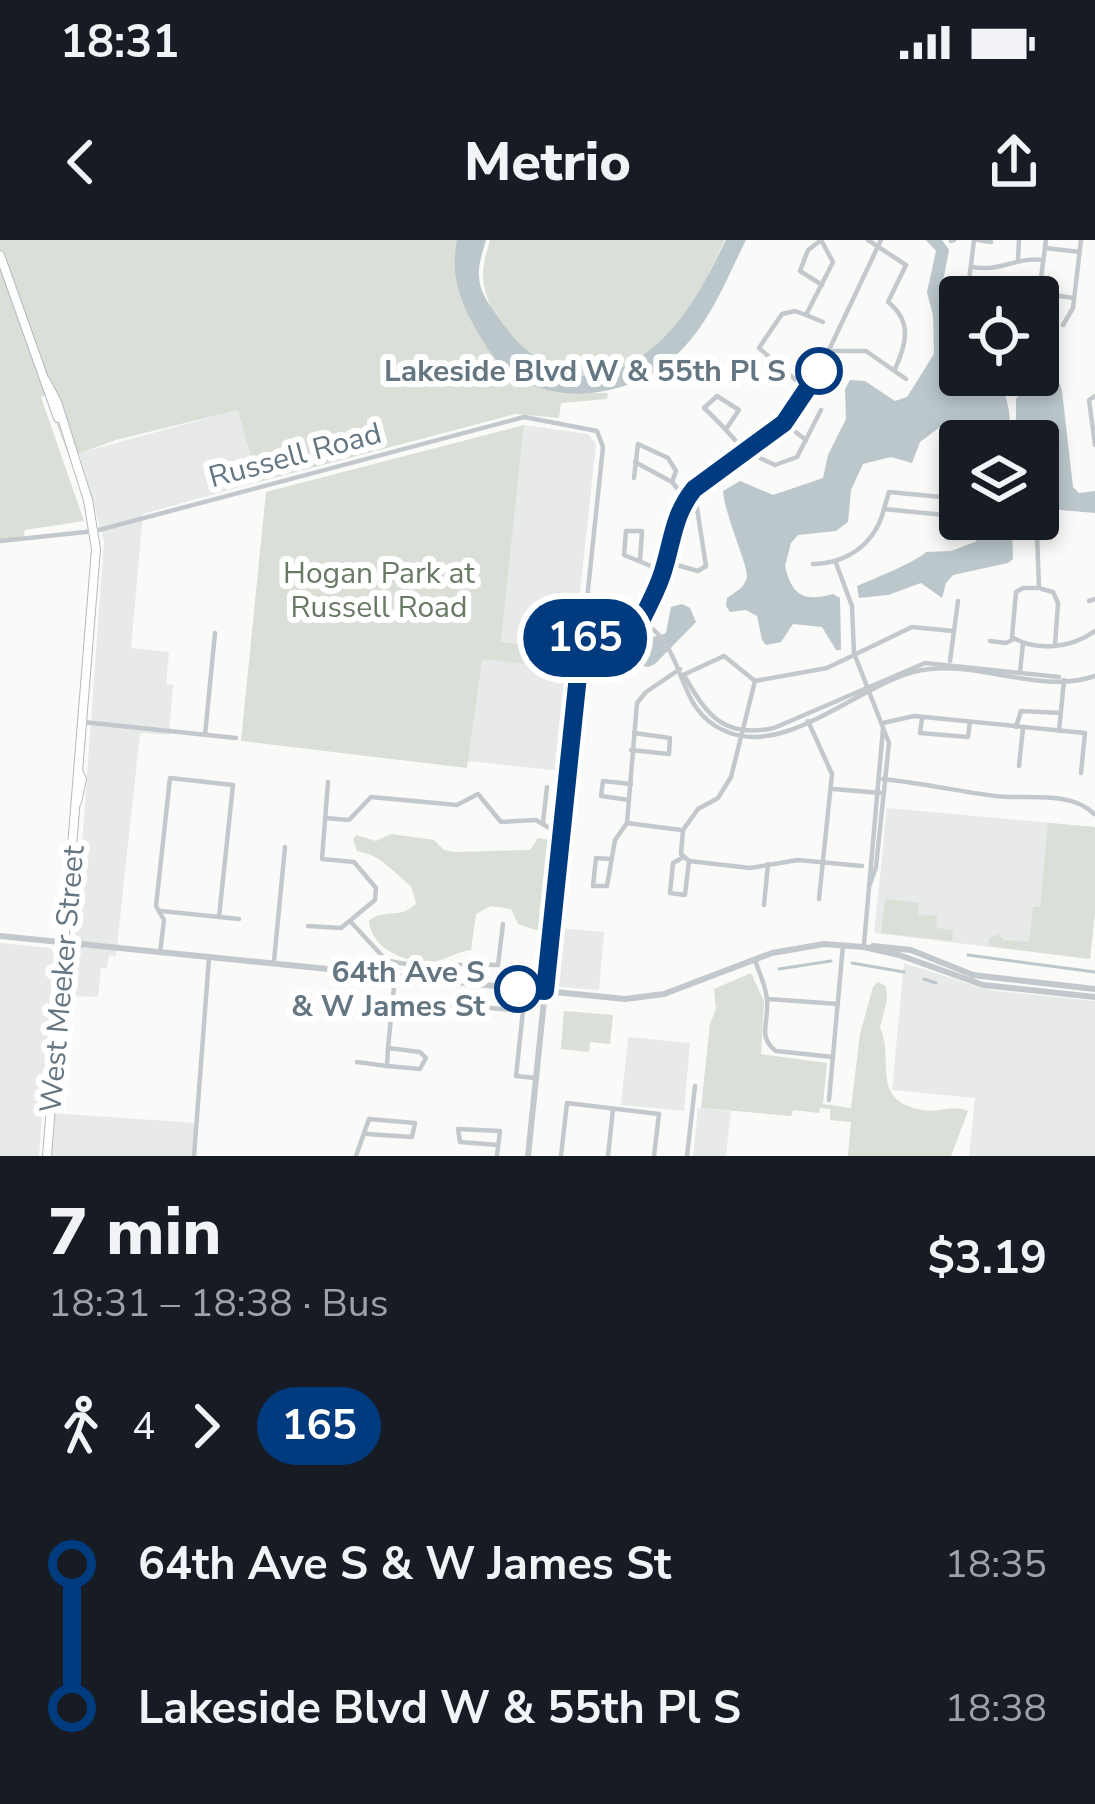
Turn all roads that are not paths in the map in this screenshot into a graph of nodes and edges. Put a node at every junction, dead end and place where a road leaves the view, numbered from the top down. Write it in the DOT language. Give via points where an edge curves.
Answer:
graph roads {
  1 [pos="820,240"];
  2 [pos="868,240"];
  3 [pos="976,240"];
  4 [pos="1018,240"];
  5 [pos="1081,240"];
  6 [pos="0,242"];
  7 [pos="991,242"];
  8 [pos="879,243"];
  9 [pos="1045,244"];
  10 [pos="1080,252"];
  11 [pos="0,255"];
  12 [pos="1018,260"];
  13 [pos="1043,260"];
  14 [pos="971,267"];
  15 [pos="970,276"];
  16 [pos="1041,276"];
  17 [pos="10,280"];
  18 [pos="822,285"];
  19 [pos="1059,297"];
  20 [pos="1074,298"];
  21 [pos="806,315"];
  22 [pos="824,322"];
  23 [pos="1063,326"];
  24 [pos="829,352"];
  25 [pos="895,369"];
  26 [pos="906,379"];
  27 [pos="808,391"];
  28 [pos="1092,398"];
  29 [pos="821,410"];
  30 [pos="784,423"];
  31 [pos="726,429"];
  32 [pos="806,440"];
  33 [pos="1095,445"];
  34 [pos="745,453"];
  35 [pos="760,458"];
  36 [pos="635,462"];
  37 [pos="634,478"];
  38 [pos="672,482"];
  39 [pos="694,489"];
  40 [pos="939,496"];
  41 [pos="686,500"];
  42 [pos="884,509"];
  43 [pos="939,514"];
  44 [pos="95,530"];
  45 [pos="1037,540"];
  46 [pos="0,541"];
  47 [pos="640,561"];
  48 [pos="666,562"];
  49 [pos="836,563"];
  50 [pos="813,564"];
  51 [pos="663,571"];
  52 [pos="1040,588"];
  53 [pos="958,602"];
  54 [pos="586,610"];
  55 [pos="584,620"];
  56 [pos="599,621"];
  57 [pos="641,621"];
  58 [pos="953,631"];
  59 [pos="1095,631"];
  60 [pos="215,633"];
  61 [pos="1013,638"];
  62 [pos="990,641"];
  63 [pos="1023,643"];
  64 [pos="1054,645"];
  65 [pos="581,647"];
  66 [pos="854,653"];
  67 [pos="950,664"];
  68 [pos="681,672"];
  69 [pos="1019,674"];
  70 [pos="1095,676"];
  71 [pos="1064,680"];
  72 [pos="755,681"];
  73 [pos="870,689"];
  74 [pos="1061,713"];
  75 [pos="922,716"];
  76 [pos="808,721"];
  77 [pos="83,722"];
  78 [pos="970,722"];
  79 [pos="883,723"];
  80 [pos="1020,727"];
  81 [pos="1059,731"];
  82 [pos="633,733"];
  83 [pos="740,733"];
  84 [pos="205,735"];
  85 [pos="236,738"];
  86 [pos="632,750"];
  87 [pos="1019,766"];
  88 [pos="1081,773"];
  89 [pos="882,779"];
  90 [pos="328,782"];
  91 [pos="631,784"];
  92 [pos="547,787"];
  93 [pos="832,789"];
  94 [pos="881,793"];
  95 [pos="629,800"];
  96 [pos="1094,814"];
  97 [pos="325,818"];
  98 [pos="543,822"];
  99 [pos="627,823"];
  100 [pos="683,830"];
  101 [pos="561,835"];
  102 [pos="285,848"];
  103 [pos="611,859"];
  104 [pos="686,860"];
  105 [pos="823,862"];
  106 [pos="768,865"];
  107 [pos="862,866"];
  108 [pos="819,899"];
  109 [pos="764,905"];
  110 [pos="158,911"];
  111 [pos="219,917"];
  112 [pos="239,919"];
  113 [pos="350,920"];
  114 [pos="502,924"];
  115 [pos="308,926"];
  116 [pos="0,936"];
  117 [pos="64,942"];
  118 [pos="843,944"];
  119 [pos="863,946"];
  120 [pos="160,953"];
  121 [pos="209,958"];
  122 [pos="755,959"];
  123 [pos="273,965"];
  124 [pos="433,966"];
  125 [pos="394,977"];
  126 [pos="431,981"];
  127 [pos="545,991"];
  128 [pos="1095,993"];
  129 [pos="393,999"];
  130 [pos="768,999"];
  131 [pos="838,1004"];
  132 [pos="388,1048"];
  133 [pos="833,1057"];
  134 [pos="357,1062"];
  135 [pos="387,1066"];
  136 [pos="536,1078"];
  137 [pos="695,1086"];
  138 [pos="830,1100"];
  139 [pos="614,1109"];
  140 [pos="367,1134"];
  141 [pos="498,1145"];
  142 [pos="47,1156"];
  143 [pos="194,1156"];
  144 [pos="356,1156"];
  145 [pos="497,1156"];
  146 [pos="528,1156"];
  147 [pos="561,1156"];
  148 [pos="608,1156"];
  149 [pos="654,1156"];
  150 [pos="687,1156"];
  1 -- 18 [label="street" via="833,262"];
  1 -- 18 [label="street" via="800,272"];
  2 -- 8 [label="street"];
  3 -- 7 [label="street"];
  3 -- 14 [label="street"];
  4 -- 12 [label="street"];
  5 -- 10 [label="street"];
  6 -- 17 [label="main road, West Meeker Street"];
  8 -- 24 [label="street"];
  8 -- 25 [label="street" via="906,265 888,302 905,324"];
  9 -- 10 [label="street"];
  9 -- 13 [label="street"];
  10 -- 20 [label="street"];
  11 -- 17 [label="main road, West Meeker Street"];
  12 -- 13 [label="street"];
  12 -- 14 [label="street" via="1000,270"];
  13 -- 16 [label="street"];
  14 -- 15 [label="street"];
  17 -- 44 [label="main road, West Meeker Street"];
  18 -- 21 [label="street"];
  19 -- 20 [label="street"];
  20 -- 23 [label="street"];
  21 -- 22 [label="street"];
  21 -- 27 [label="street" via="782,314 759,350"];
  24 -- 25 [label="street" via="866,351"];
  24 -- 27 [label="street"];
  25 -- 26 [label="street"];
  27 -- 30 [label="street"];
  28 -- 33 [label="street"];
  29 -- 32 [label="street"];
  30 -- 32 [label="street"];
  30 -- 34 [label="street"];
  31 -- 31 [label="street" via="704,409 717,396 739,410"];
  31 -- 34 [label="street"];
  32 -- 35 [label="street" via="790,462"];
  34 -- 39 [label="street"];
  36 -- 37 [label="street"];
  36 -- 38 [label="street"];
  36 -- 38 [label="street" via="638,444 650,448 673,464"];
  38 -- 41 [label="street"];
  39 -- 41 [label="street"];
  39 -- 48 [label="street" via="706,566"];
  40 -- 42 [label="street" via="889,492"];
  41 -- 48 [label="street"];
  42 -- 43 [label="street"];
  42 -- 49 [label="street" via="866,542"];
  44 -- 46 [label="street, Russell Road"];
  44 -- 54 [label="street, Russell Road" via="524,417 592,429 604,447"];
  44 -- 77 [label="main road, West Meeker Street"];
  45 -- 52 [label="street"];
  47 -- 47 [label="street" via="624,555 626,530 642,531"];
  47 -- 51 [label="street"];
  48 -- 51 [label="street"];
  49 -- 50 [label="street"];
  49 -- 66 [label="street" via="853,606"];
  51 -- 57 [label="street"];
  52 -- 61 [label="street" via="1016,592"];
  52 -- 64 [label="street" via="1056,597"];
  53 -- 58 [label="street"];
  54 -- 55 [label="street"];
  54 -- 57 [label="street"];
  55 -- 56 [label="street"];
  55 -- 65 [label="street"];
  56 -- 57 [label="street"];
  56 -- 65 [label="street"];
  57 -- 68 [label="street" via="671,648"];
  58 -- 66 [label="street" via="912,627"];
  58 -- 67 [label="street"];
  59 -- 64 [label="street" via="1073,645"];
  60 -- 84 [label="street"];
  61 -- 62 [label="street"];
  61 -- 63 [label="street"];
  63 -- 64 [label="street"];
  63 -- 69 [label="street"];
  65 -- 101 [label="street"];
  66 -- 72 [label="street" via="827,668"];
  66 -- 73 [label="street"];
  67 -- 69 [label="street"];
  67 -- 73 [label="street" via="915,665"];
  68 -- 72 [label="street" via="724,656"];
  68 -- 82 [label="street" via="640,698"];
  68 -- 83 [label="street" via="707,713"];
  69 -- 71 [label="street"];
  69 -- 73 [label="street" via="924,669"];
  70 -- 71 [label="street"];
  71 -- 74 [label="street"];
  72 -- 83 [label="street"];
  73 -- 76 [label="street"];
  73 -- 79 [label="street"];
  73 -- 83 [label="street" via="774,728"];
  74 -- 80 [label="street" via="1021,711"];
  74 -- 81 [label="street"];
  75 -- 78 [label="street"];
  75 -- 78 [label="street" via="920,733 968,737"];
  75 -- 79 [label="street"];
  76 -- 83 [label="street" via="770,736"];
  76 -- 93 [label="street"];
  77 -- 84 [label="street"];
  77 -- 117 [label="main road, West Meeker Street"];
  78 -- 80 [label="street"];
  79 -- 89 [label="street"];
  80 -- 81 [label="street"];
  80 -- 87 [label="street"];
  81 -- 88 [label="street" via="1084,733"];
  82 -- 86 [label="street"];
  82 -- 86 [label="street" via="670,738 669,754"];
  83 -- 100 [label="street" via="725,789"];
  84 -- 85 [label="street"];
  86 -- 91 [label="street"];
  89 -- 94 [label="street"];
  89 -- 96 [label="street" via="1054,798"];
  90 -- 97 [label="street"];
  91 -- 95 [label="street"];
  91 -- 95 [label="street" via="603,781 602,796"];
  92 -- 98 [label="street"];
  93 -- 94 [label="street"];
  93 -- 105 [label="street"];
  94 -- 119 [label="street"];
  95 -- 99 [label="street"];
  97 -- 98 [label="street" via="350,820 371,797 457,805 478,794 502,822"];
  97 -- 113 [label="street" via="322,859 354,862 376,888 375,900"];
  98 -- 101 [label="street"];
  99 -- 100 [label="street"];
  99 -- 103 [label="street"];
  100 -- 104 [label="street"];
  101 -- 127 [label="street"];
  102 -- 123 [label="street"];
  103 -- 103 [label="street" via="607,886 593,886 596,858"];
  104 -- 104 [label="street" via="686,895 670,892 673,863"];
  104 -- 106 [label="street"];
  105 -- 106 [label="street"];
  105 -- 107 [label="street"];
  105 -- 108 [label="street"];
  106 -- 109 [label="street"];
  110 -- 111 [label="street"];
  110 -- 111 [label="street" via="170,778 233,785"];
  110 -- 120 [label="street"];
  111 -- 112 [label="street"];
  113 -- 115 [label="street" via="339,928"];
  113 -- 124 [label="street" via="386,960"];
  114 -- 124 [label="street" via="498,965"];
  116 -- 117 [label="street"];
  117 -- 120 [label="street"];
  117 -- 142 [label="main road, West Meeker Street"];
  118 -- 119 [label="street"];
  118 -- 122 [label="street"];
  118 -- 131 [label="street"];
  119 -- 128 [label="street" via="983,985"];
  120 -- 121 [label="street"];
  121 -- 123 [label="street"];
  121 -- 143 [label="street"];
  122 -- 127 [label="street" via="647,998"];
  122 -- 130 [label="street"];
  123 -- 125 [label="street"];
  124 -- 126 [label="street"];
  125 -- 126 [label="street"];
  125 -- 129 [label="street"];
  126 -- 127 [label="street"];
  127 -- 136 [label="street"];
  129 -- 132 [label="street"];
  129 -- 136 [label="street" via="523,1011 516,1076"];
  130 -- 131 [label="street"];
  130 -- 133 [label="street" via="768,1046"];
  131 -- 133 [label="street"];
  132 -- 135 [label="street"];
  132 -- 135 [label="street" via="426,1058 420,1069"];
  133 -- 138 [label="street"];
  134 -- 135 [label="street"];
  136 -- 146 [label="street"];
  137 -- 150 [label="street"];
  139 -- 147 [label="street" via="567,1103"];
  139 -- 148 [label="street"];
  139 -- 149 [label="street" via="659,1114"];
  140 -- 140 [label="street" via="412,1137 415,1124 372,1118"];
  140 -- 144 [label="street"];
  141 -- 141 [label="street" via="500,1131 458,1129 460,1142"];
  141 -- 145 [label="street"];
}
